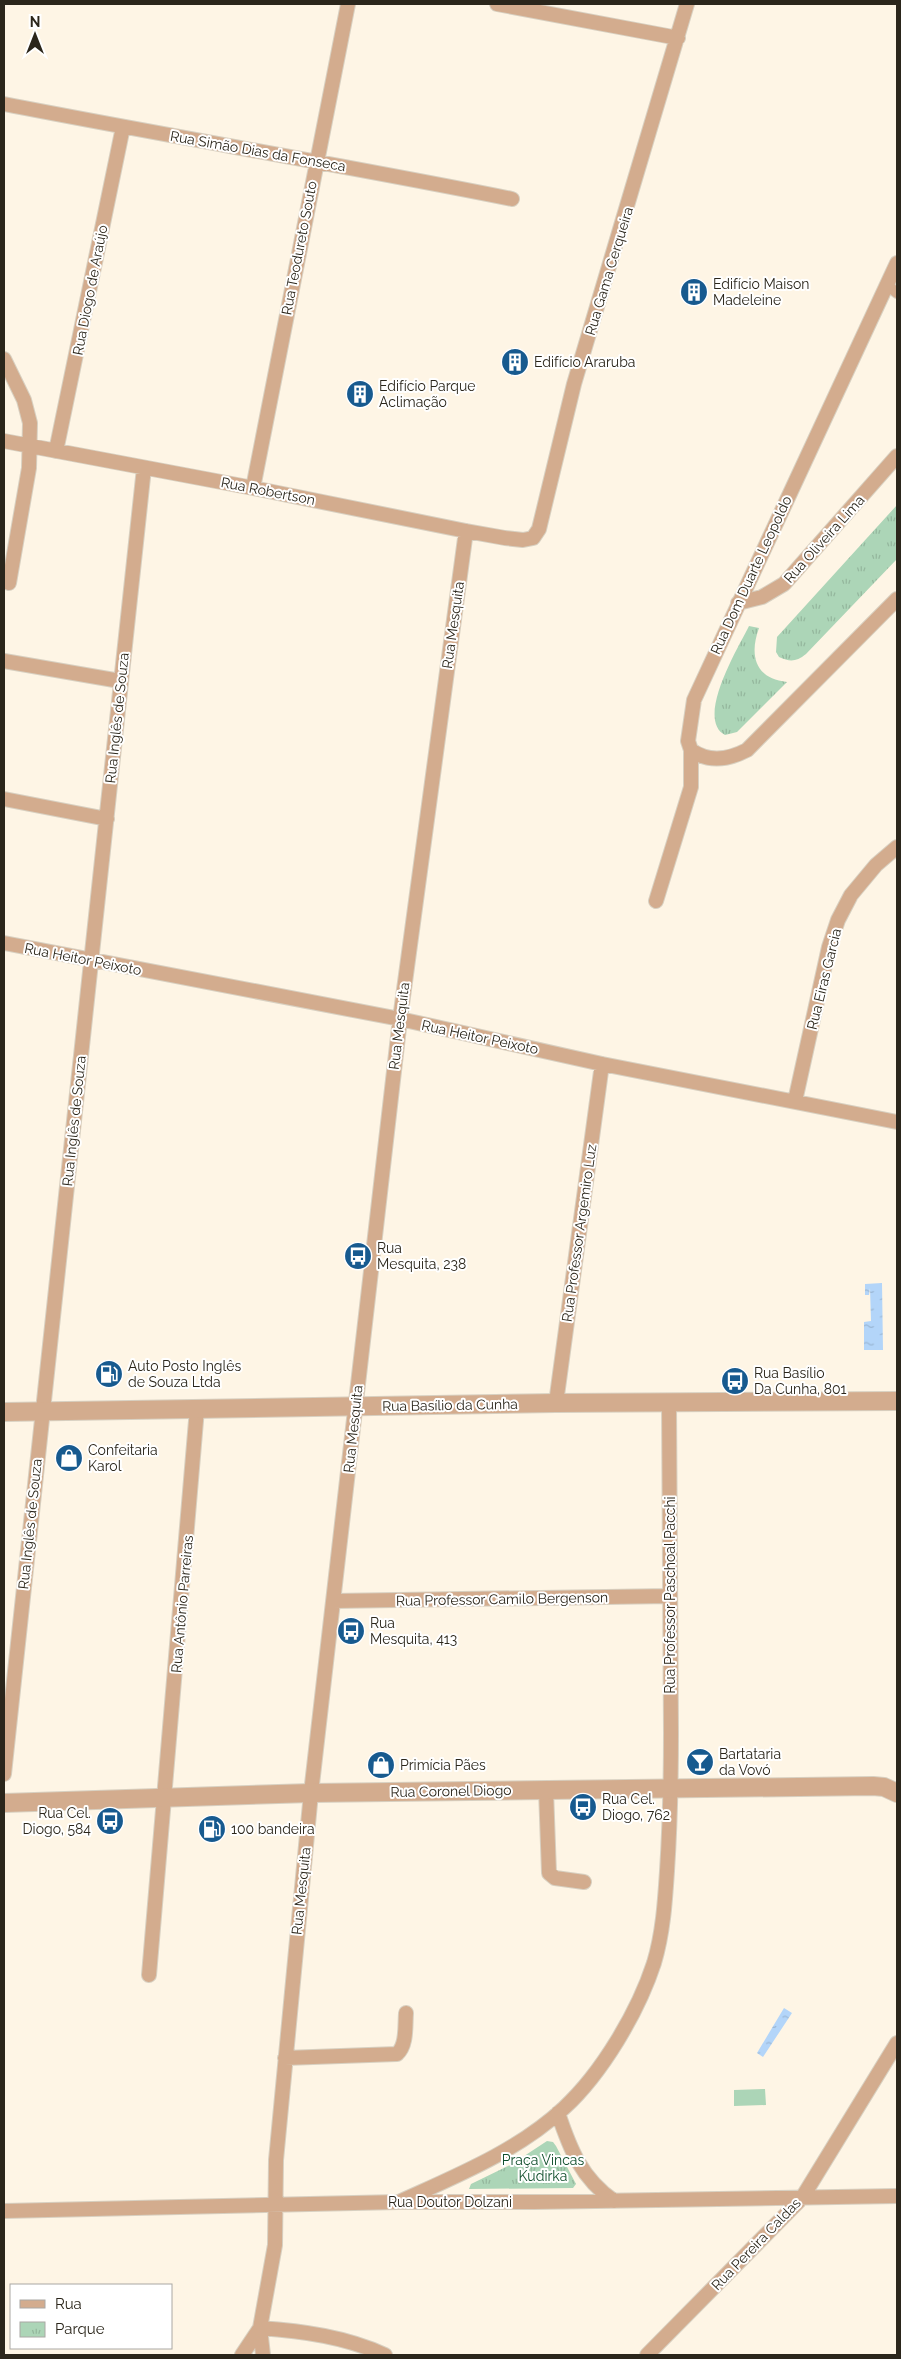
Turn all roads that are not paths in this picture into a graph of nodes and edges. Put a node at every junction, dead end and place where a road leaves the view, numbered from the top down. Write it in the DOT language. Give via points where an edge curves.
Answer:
graph roads {
  1 [pos="497,4"];
  2 [pos="687,4"];
  3 [pos="347,5"];
  4 [pos="678,38"];
  5 [pos="4,104"];
  6 [pos="123,128"];
  7 [pos="316,160"];
  8 [pos="512,199"];
  9 [pos="897,263"];
  10 [pos="892,289"];
  11 [pos="4,359"];
  12 [pos="4,441"];
  13 [pos="31,446"];
  14 [pos="56,451"];
  15 [pos="897,456"];
  16 [pos="144,468"];
  17 [pos="253,488"];
  18 [pos="466,531"];
  19 [pos="533,538"];
  20 [pos="9,583"];
  21 [pos="897,599"];
  22 [pos="738,603"];
  23 [pos="4,661"];
  24 [pos="120,680"];
  25 [pos="691,750"];
  26 [pos="4,798"];
  27 [pos="107,819"];
  28 [pos="897,847"];
  29 [pos="656,901"];
  30 [pos="4,944"];
  31 [pos="91,961"];
  32 [pos="400,1019"];
  33 [pos="602,1064"];
  34 [pos="795,1101"];
  35 [pos="897,1122"];
  36 [pos="897,1401"];
  37 [pos="669,1402"];
  38 [pos="556,1403"];
  39 [pos="355,1407"];
  40 [pos="197,1409"];
  41 [pos="4,1412"];
  42 [pos="42,1412"];
  43 [pos="670,1596"];
  44 [pos="333,1601"];
  45 [pos="4,1774"];
  46 [pos="671,1788"];
  47 [pos="546,1790"];
  48 [pos="311,1793"];
  49 [pos="897,1793"];
  50 [pos="166,1798"];
  51 [pos="4,1804"];
  52 [pos="584,1882"];
  53 [pos="150,1975"];
  54 [pos="406,2013"];
  55 [pos="897,2043"];
  56 [pos="285,2058"];
  57 [pos="558,2113"];
  58 [pos="897,2196"];
  59 [pos="802,2198"];
  60 [pos="614,2201"];
  61 [pos="399,2202"];
  62 [pos="276,2205"];
  63 [pos="4,2211"];
  64 [pos="260,2328"];
  65 [pos="242,2355"];
  66 [pos="263,2355"];
  67 [pos="385,2355"];
  68 [pos="647,2355"];
  1 -- 4 [label="street"];
  2 -- 4 [label="street, Rua Gama Cerqueira"];
  3 -- 7 [label="street, Rua Teodureto Souto"];
  4 -- 19 [label="street, Rua Gama Cerqueira" via="574,384 539,529"];
  5 -- 6 [label="street, Rua Simão Dias da Fonseca"];
  6 -- 7 [label="street, Rua Simão Dias da Fonseca"];
  6 -- 14 [label="street, Rua Diogo de Araújo"];
  7 -- 8 [label="street, Rua Simão Dias da Fonseca"];
  7 -- 17 [label="street, Rua Teodureto Souto"];
  9 -- 10 [label="street, Rua Dom Duarte Leopoldo"];
  10 -- 22 [label="street, Rua Dom Duarte Leopoldo"];
  11 -- 13 [label="street" via="24,400"];
  12 -- 13 [label="street, Rua Robertson"];
  13 -- 14 [label="street, Rua Robertson"];
  13 -- 20 [label="street"];
  14 -- 16 [label="street, Rua Robertson"];
  15 -- 22 [label="street, Rua Oliveira Lima" via="784,584 762,597"];
  16 -- 17 [label="street, Rua Robertson"];
  16 -- 24 [label="street, Rua Inglês de Souza"];
  17 -- 18 [label="street, Rua Robertson"];
  18 -- 19 [label="street, Rua Robertson" via="523,540"];
  18 -- 32 [label="street, Rua Mesquita"];
  21 -- 25 [label="street" via="747,750 736,756 711,760"];
  22 -- 25 [label="street, Rua Dom Duarte Leopoldo" via="694,700 688,741"];
  23 -- 24 [label="street"];
  24 -- 27 [label="street, Rua Inglês de Souza"];
  25 -- 29 [label="street, Rua Dom Duarte Leopoldo" via="688,801"];
  26 -- 27 [label="street"];
  27 -- 31 [label="street, Rua Inglês de Souza"];
  28 -- 34 [label="street, Rua Eiras Garcia" via="876,865 851,895 838,920 829,947"];
  30 -- 31 [label="street, Rua Heitor Peixoto"];
  31 -- 32 [label="street, Rua Heitor Peixoto"];
  31 -- 42 [label="street, Rua Inglês de Souza"];
  32 -- 33 [label="street, Rua Heitor Peixoto"];
  32 -- 39 [label="street, Rua Mesquita"];
  33 -- 34 [label="street, Rua Heitor Peixoto"];
  33 -- 38 [label="street, Rua Professor Argemiro Luz"];
  34 -- 35 [label="street, Rua Heitor Peixoto"];
  36 -- 37 [label="street, Rua Basílio da Cunha"];
  37 -- 38 [label="street, Rua Basílio da Cunha"];
  37 -- 43 [label="street, Rua Professor Paschoal Pacchi"];
  38 -- 39 [label="street, Rua Basílio da Cunha"];
  39 -- 40 [label="street, Rua Basílio da Cunha"];
  39 -- 44 [label="street, Rua Mesquita"];
  40 -- 42 [label="street, Rua Basílio da Cunha"];
  40 -- 50 [label="street, Rua Antônio Parreiras"];
  41 -- 42 [label="street, Rua Basílio da Cunha"];
  42 -- 45 [label="street, Rua Inglês de Souza"];
  43 -- 44 [label="street, Rua Professor Camilo Bergenson"];
  43 -- 46 [label="street, Rua Professor Paschoal Pacchi"];
  44 -- 48 [label="street, Rua Mesquita"];
  46 -- 47 [label="street, Rua Coronel Diogo"];
  46 -- 49 [label="street, Rua Coronel Diogo" via="884,1786"];
  46 -- 57 [label="street, Rua Professor Paschoal Pacchi" via="664,1922 654,1962 620,2037 595,2072"];
  47 -- 48 [label="street, Rua Coronel Diogo"];
  47 -- 52 [label="street" via="549,1873 555,1878"];
  48 -- 50 [label="street, Rua Coronel Diogo"];
  48 -- 56 [label="street, Rua Mesquita"];
  50 -- 51 [label="street, Rua Coronel Diogo"];
  50 -- 53 [label="street, Rua Antônio Parreiras"];
  54 -- 56 [label="street" via="404,2040 397,2054"];
  55 -- 59 [label="street, Rua Pereira Caldas"];
  56 -- 62 [label="street, Rua Mesquita" via="276,2160"];
  57 -- 60 [label="street" via="570,2148 583,2169 597,2189"];
  57 -- 61 [label="street, Rua Professor Paschoal Pacchi" via="501,2152"];
  58 -- 59 [label="street, Rua Doutor Dolzani"];
  59 -- 60 [label="street, Rua Doutor Dolzani"];
  59 -- 68 [label="street, Rua Pereira Caldas"];
  60 -- 61 [label="street, Rua Doutor Dolzani"];
  61 -- 62 [label="street, Rua Doutor Dolzani"];
  62 -- 63 [label="street, Rua Doutor Dolzani"];
  62 -- 64 [label="street, Rua Mesquita" via="275,2245"];
  64 -- 65 [label="street"];
  64 -- 66 [label="street"];
  64 -- 67 [label="street" via="354,2342"];
}
